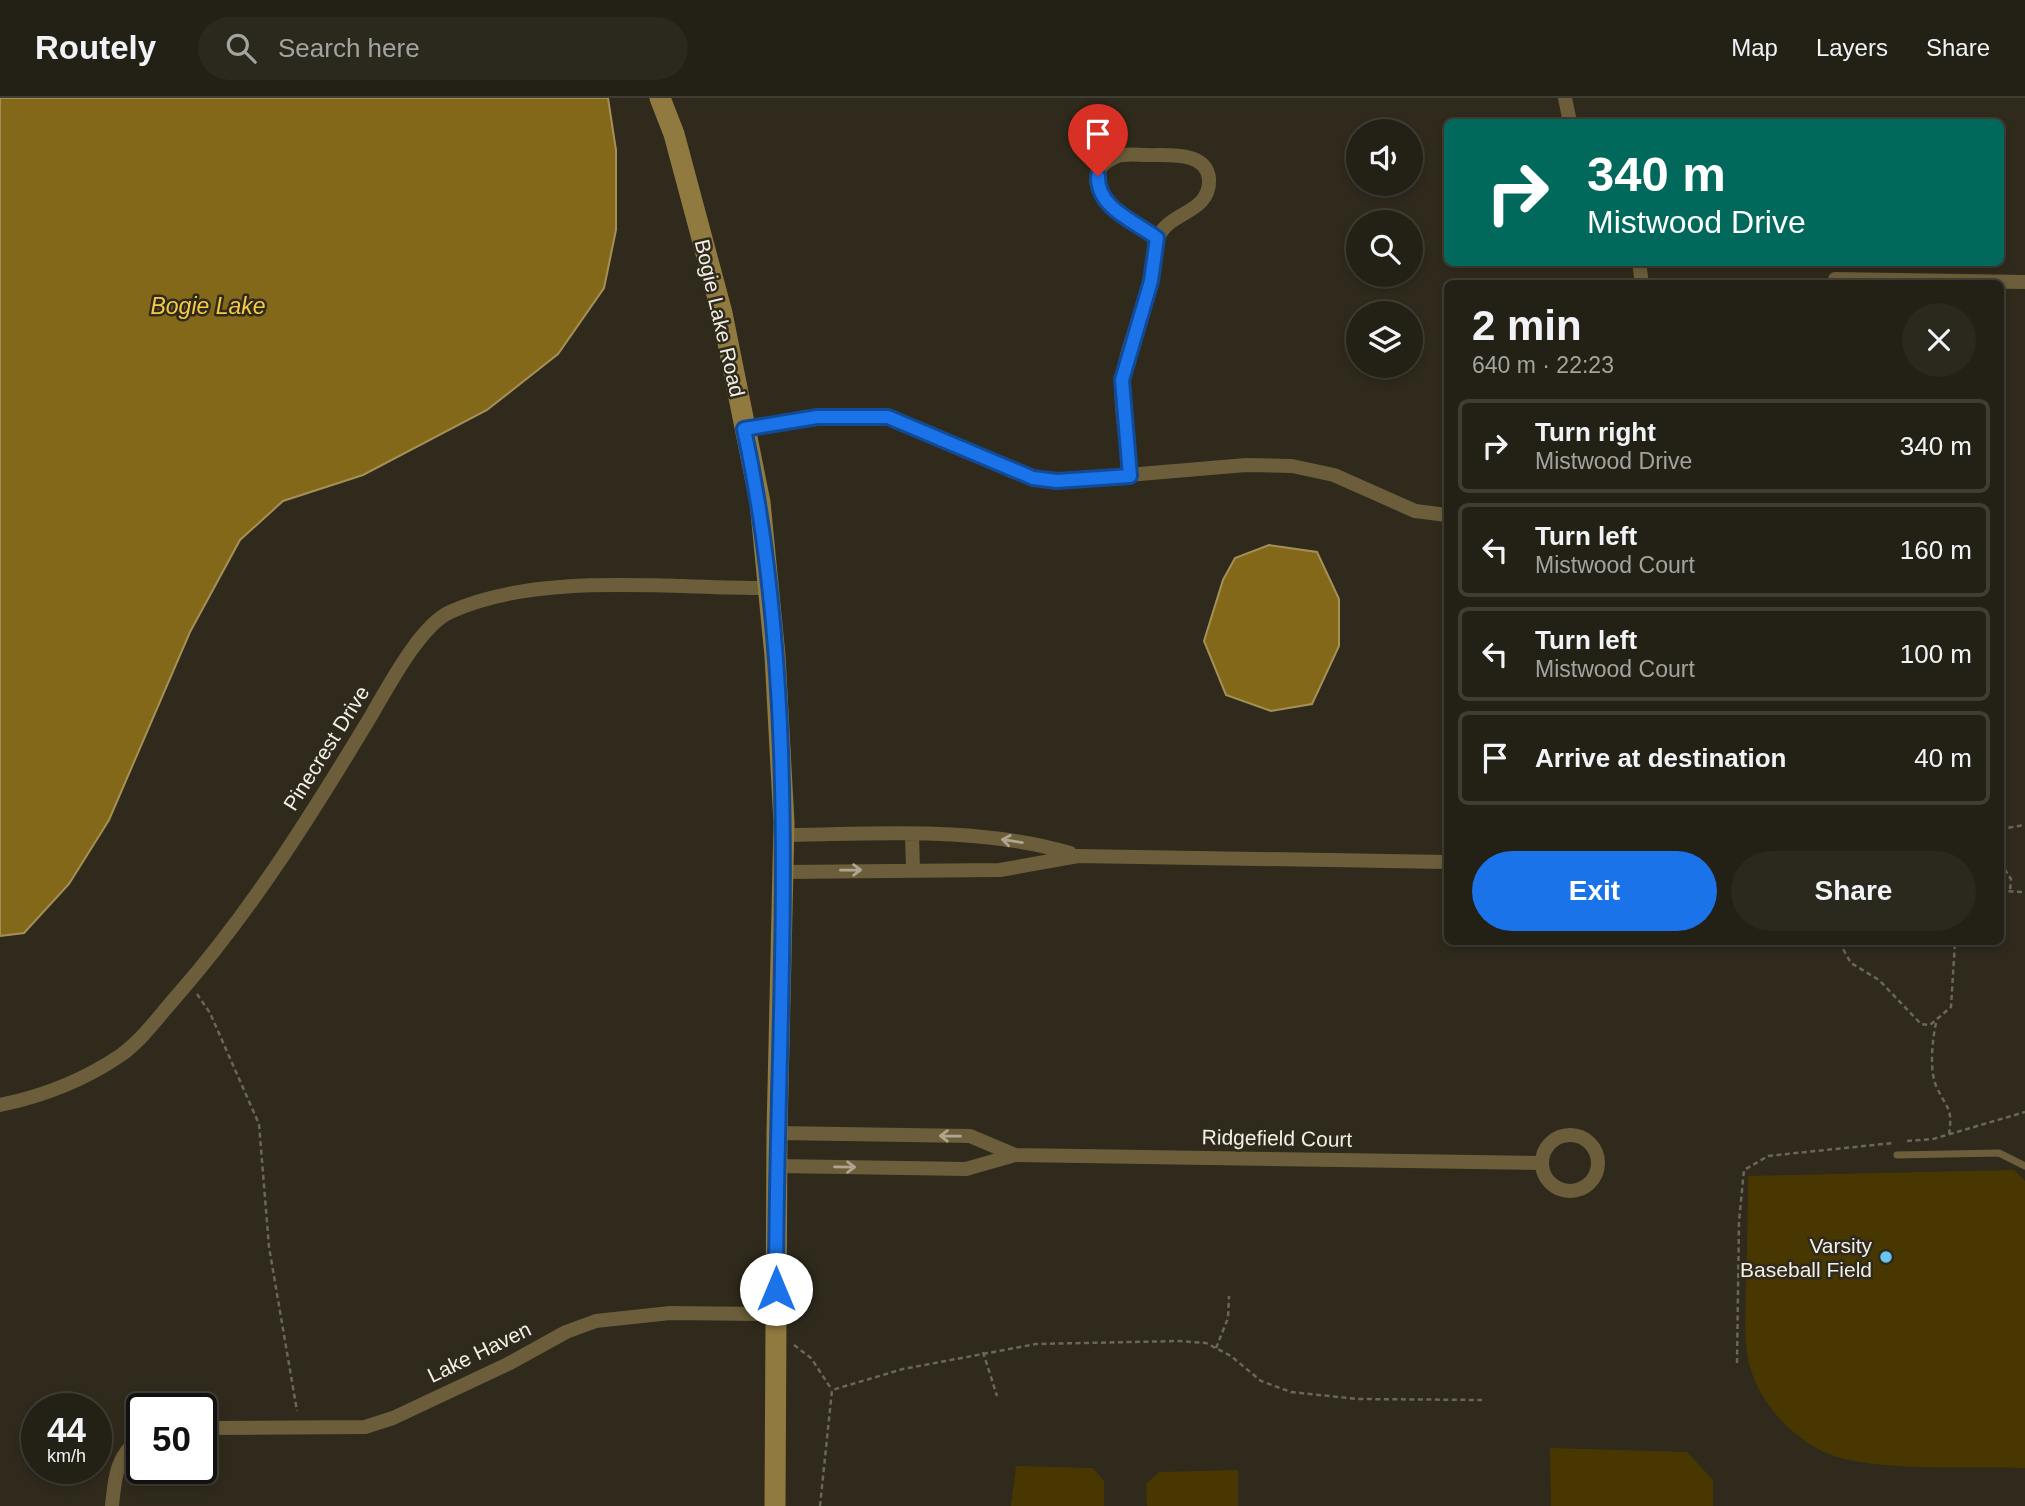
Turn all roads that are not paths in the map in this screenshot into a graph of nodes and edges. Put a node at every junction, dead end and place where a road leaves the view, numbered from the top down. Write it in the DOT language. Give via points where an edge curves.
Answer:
graph roads {
  1 [pos="660,98"];
  2 [pos="1565,98"];
  3 [pos="1569,119"];
  4 [pos="1157,238"];
  5 [pos="1835,279"];
  6 [pos="1898,280"];
  7 [pos="2004,282"];
  8 [pos="2025,282"];
  9 [pos="744,429"];
  10 [pos="1130,476"];
  11 [pos="1444,515"];
  12 [pos="769,588"];
  13 [pos="784,835"];
  14 [pos="912,835"];
  15 [pos="1078,856"];
  16 [pos="1444,862"];
  17 [pos="912,869"];
  18 [pos="783,872"];
  19 [pos="0,1105"];
  20 [pos="777,1133"];
  21 [pos="1015,1155"];
  22 [pos="1897,1155"];
  23 [pos="1540,1163"];
  24 [pos="777,1166"];
  25 [pos="2025,1166"];
  26 [pos="776,1324"];
  27 [pos="217,1428"];
  28 [pos="126,1451"];
  29 [pos="112,1506"];
  30 [pos="775,1506"];
  1 -- 9 [label="main road, Bogie Lake Road" via="723,313"];
  2 -- 3 [label="street"];
  4 -- 4 [label="street" via="1171,222 1199,206 1208,192 1209,176 1200,163 1185,156 1118,155 1104,163 1098,189 1105,202"];
  4 -- 10 [label="street" via="1151,281 1122,380"];
  5 -- 6 [label="street"];
  7 -- 8 [label="street"];
  9 -- 10 [label="street" via="817,417 888,417 1033,478"];
  9 -- 12 [label="main road, Bogie Lake Road" via="760,502"];
  10 -- 11 [label="street" via="1246,465 1292,466 1334,475 1415,511"];
  12 -- 13 [label="main road, Bogie Lake Road"];
  12 -- 19 [label="street, Pinecrest Drive" via="542,590 505,594 446,613 393,680 314,810 219,949 186,986 123,1053 62,1088"];
  13 -- 14 [label="street"];
  13 -- 18 [label="main road, Bogie Lake Road"];
  15 -- 14 [label="street, one-way" via="1005,839"];
  14 -- 17 [label="street"];
  15 -- 16 [label="street"];
  15 -- 17 [label="street" via="1000,870"];
  18 -- 17 [label="street, one-way"];
  18 -- 20 [label="main road, Bogie Lake Road"];
  21 -- 20 [label="street, Ridgefield Court, one-way" via="970,1136"];
  20 -- 24 [label="main road, Bogie Lake Road"];
  21 -- 23 [label="street, Ridgefield Court"];
  24 -- 21 [label="street, Ridgefield Court, one-way" via="967,1169"];
  22 -- 25 [label="lane" via="1999,1153"];
  23 -- 23 [label="street" via="1549,1183 1566,1191 1584,1188 1598,1166 1594,1148 1572,1135 1546,1146"];
  24 -- 26 [label="main road, Bogie Lake Road"];
  26 -- 27 [label="street, Lake Haven" via="670,1313 596,1321 365,1427"];
  26 -- 30 [label="main road, Bogie Lake Road"];
  28 -- 29 [label="street" via="115,1472"];
}
